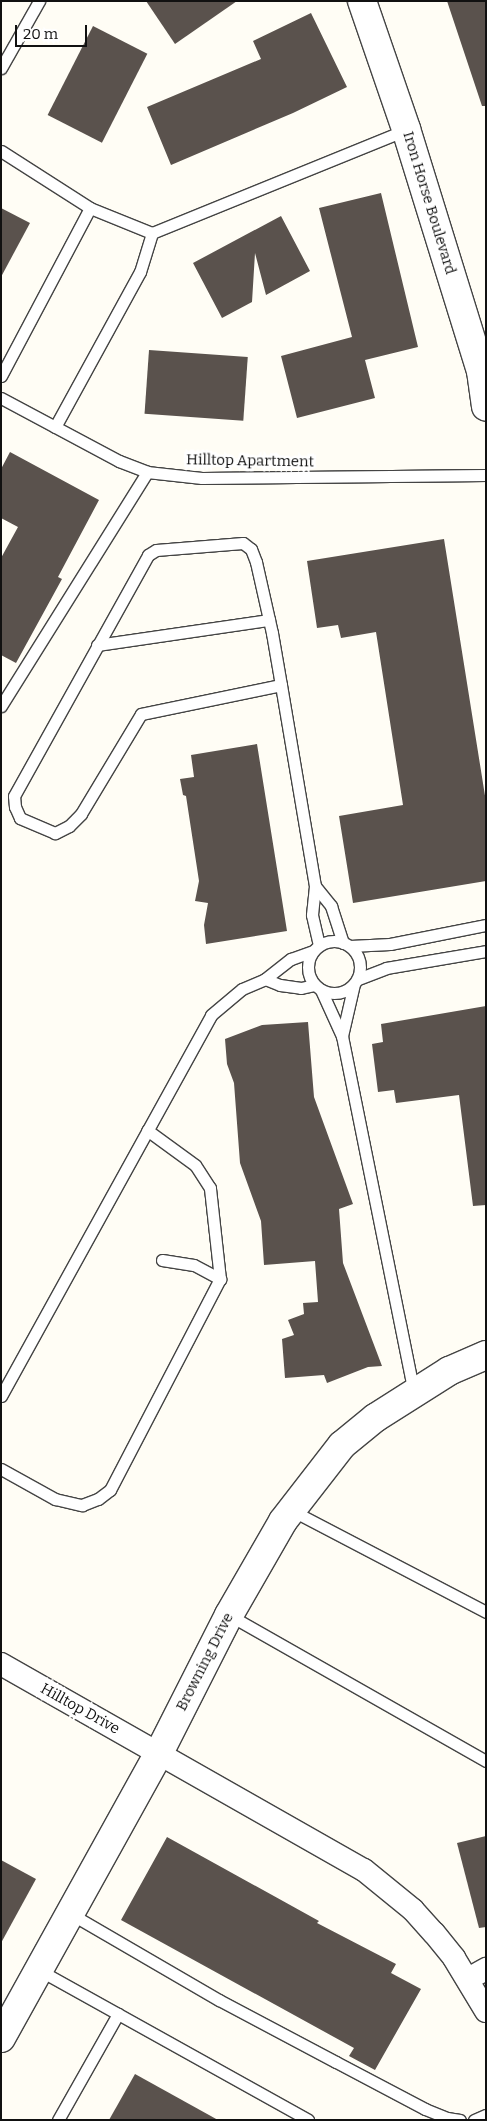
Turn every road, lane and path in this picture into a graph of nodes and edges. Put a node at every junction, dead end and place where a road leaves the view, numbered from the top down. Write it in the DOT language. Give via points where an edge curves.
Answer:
graph roads {
  1 [pos="39,1"];
  2 [pos="362,1"];
  3 [pos="1,68"];
  4 [pos="406,130"];
  5 [pos="1,151"];
  6 [pos="90,208"];
  7 [pos="152,232"];
  8 [pos="483,370"];
  9 [pos="1,376"];
  10 [pos="1,398"];
  11 [pos="486,407"];
  12 [pos="55,427"];
  13 [pos="147,472"];
  14 [pos="486,475"];
  15 [pos="269,620"];
  16 [pos="97,645"];
  17 [pos="281,685"];
  18 [pos="1,706"];
  19 [pos="315,886"];
  20 [pos="486,925"];
  21 [pos="347,945"];
  22 [pos="316,948"];
  23 [pos="486,951"];
  24 [pos="265,979"];
  25 [pos="356,982"];
  26 [pos="318,988"];
  27 [pos="342,1036"];
  28 [pos="147,1130"];
  29 [pos="162,1260"];
  30 [pos="220,1279"];
  31 [pos="486,1355"];
  32 [pos="414,1394"];
  33 [pos="1,1396"];
  34 [pos="1,1469"];
  35 [pos="291,1510"];
  36 [pos="486,1612"];
  37 [pos="229,1615"];
  38 [pos="1,1664"];
  39 [pos="159,1753"];
  40 [pos="486,1761"];
  41 [pos="71,1914"];
  42 [pos="39,1970"];
  43 [pos="477,1974"];
  44 [pos="486,2010"];
  45 [pos="118,2014"];
  46 [pos="1,2038"];
  47 [pos="486,2114"];
  48 [pos="58,2120"];
  49 [pos="308,2120"];
  50 [pos="460,2120"];
  51 [pos="474,2120"];
  1 -- 3 [label="lane"];
  2 -- 4 [label="street, Iron Horse Boulevard"];
  4 -- 7 [label="lane"];
  4 -- 8 [label="street, Iron Horse Boulevard"];
  5 -- 6 [label="lane"];
  6 -- 7 [label="lane"];
  6 -- 9 [label="lane"];
  7 -- 12 [label="lane" via="140,272"];
  8 -- 11 [label="street, Iron Horse Boulevard"];
  10 -- 12 [label="lane, Hilltop Apartment"];
  12 -- 13 [label="lane, Hilltop Apartment"];
  13 -- 14 [label="lane, Hilltop Apartment" via="202,478"];
  13 -- 18 [label="lane"];
  15 -- 16 [label="lane"];
  15 -- 16 [label="lane" via="256,562 251,549 243,543 156,550 139,568"];
  15 -- 17 [label="lane"];
  16 -- 17 [label="lane" via="14,796 20,818 55,834 81,814 141,714"];
  17 -- 19 [label="lane"];
  19 -- 21 [label="lane" via="331,906"];
  19 -- 22 [label="lane" via="312,915"];
  20 -- 21 [label="lane" via="390,944"];
  21 -- 22 [label="lane" via="335,941"];
  21 -- 25 [label="lane" via="359,960"];
  22 -- 24 [label="lane" via="292,959"];
  22 -- 26 [label="lane" via="307,968"];
  23 -- 25 [label="lane" via="386,968"];
  24 -- 26 [label="lane" via="280,985"];
  24 -- 28 [label="lane" via="242,990 211,1015"];
  25 -- 26 [label="lane" via="339,993"];
  25 -- 27 [label="lane"];
  26 -- 27 [label="lane"];
  27 -- 32 [label="lane"];
  28 -- 30 [label="lane" via="195,1165 210,1188"];
  28 -- 33 [label="lane"];
  29 -- 30 [label="lane" via="194,1265"];
  30 -- 34 [label="lane" via="110,1490 82,1505 55,1499"];
  31 -- 32 [label="street, Browning Drive"];
  32 -- 35 [label="street, Browning Drive" via="375,1418 342,1445"];
  35 -- 36 [label="lane"];
  35 -- 37 [label="street, Browning Drive"];
  37 -- 39 [label="street, Browning Drive"];
  37 -- 40 [label="lane"];
  38 -- 39 [label="street, Hilltop Drive"];
  39 -- 41 [label="street, Browning Drive"];
  39 -- 43 [label="street, Hilltop Drive" via="364,1870 413,1910"];
  41 -- 42 [label="street, Browning Drive"];
  41 -- 50 [label="lane" via="219,2000 336,2062 425,2109"];
  42 -- 45 [label="lane"];
  42 -- 46 [label="street, Browning Drive"];
  43 -- 44 [label="street, Hilltop Drive"];
  45 -- 48 [label="lane"];
  45 -- 49 [label="lane"];
  47 -- 51 [label="lane"];
}
